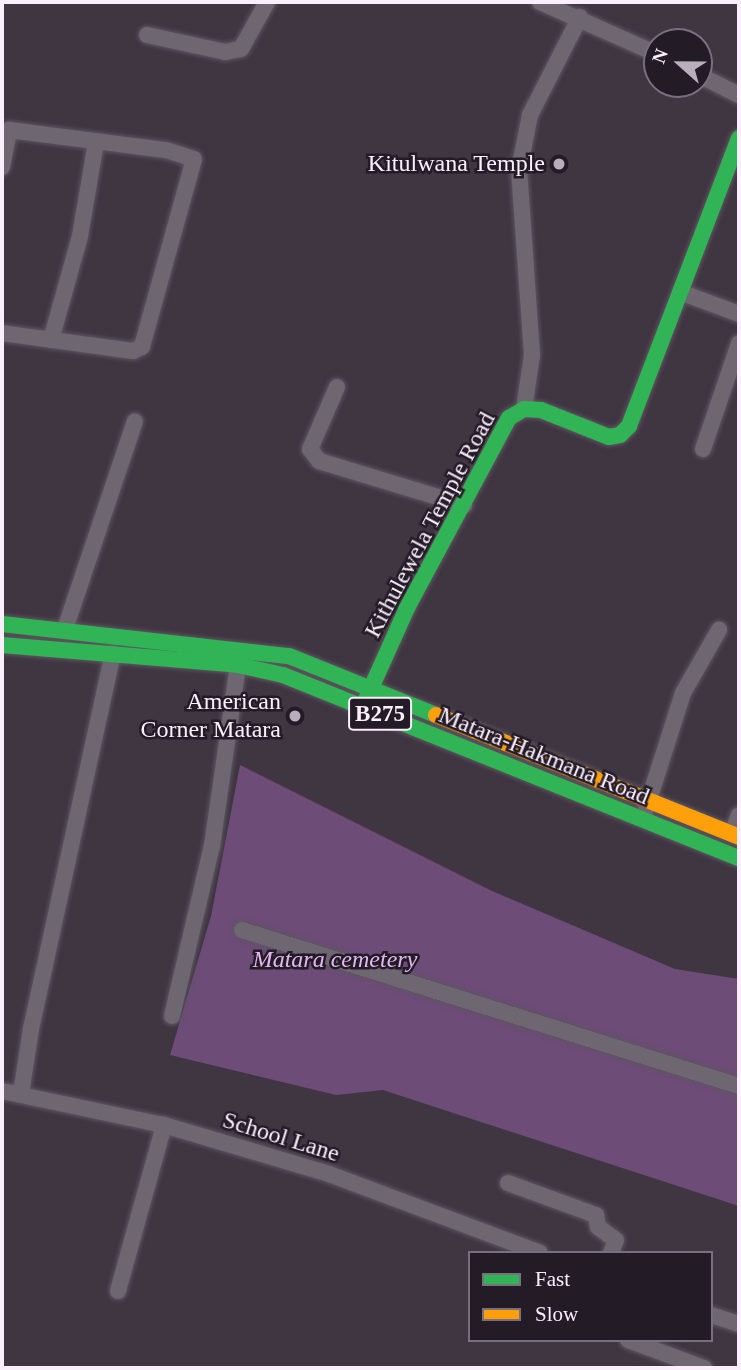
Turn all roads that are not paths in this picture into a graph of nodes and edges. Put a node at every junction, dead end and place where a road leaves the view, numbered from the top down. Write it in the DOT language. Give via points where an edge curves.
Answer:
graph roads {
  1 [pos="267,2"];
  2 [pos="540,2"];
  3 [pos="580,17"];
  4 [pos="147,35"];
  5 [pos="643,47"];
  6 [pos="713,82"];
  7 [pos="739,94"];
  8 [pos="739,138"];
  9 [pos="96,142"];
  10 [pos="2,167"];
  11 [pos="680,292"];
  12 [pos="739,313"];
  13 [pos="2,333"];
  14 [pos="51,340"];
  15 [pos="739,343"];
  16 [pos="337,387"];
  17 [pos="524,409"];
  18 [pos="135,421"];
  19 [pos="703,449"];
  20 [pos="464,505"];
  21 [pos="2,624"];
  22 [pos="65,629"];
  23 [pos="719,630"];
  24 [pos="2,645"];
  25 [pos="113,653"];
  26 [pos="238,665"];
  27 [pos="371,685"];
  28 [pos="363,706"];
  29 [pos="649,801"];
  30 [pos="739,815"];
  31 [pos="641,821"];
  32 [pos="736,835"];
  33 [pos="739,858"];
  34 [pos="243,930"];
  35 [pos="172,1016"];
  36 [pos="739,1086"];
  37 [pos="2,1091"];
  38 [pos="21,1094"];
  39 [pos="164,1125"];
  40 [pos="508,1183"];
  41 [pos="535,1251"];
  42 [pos="612,1251"];
  43 [pos="118,1291"];
  44 [pos="713,1316"];
  45 [pos="739,1324"];
  46 [pos="633,1342"];
  47 [pos="704,1368"];
  1 -- 4 [label="street" via="241,49 225,52"];
  2 -- 3 [label="street"];
  3 -- 5 [label="street"];
  3 -- 17 [label="street" via="530,115 519,170 532,355"];
  6 -- 7 [label="street"];
  8 -- 11 [label="main road, Kithulewela Temple Road"];
  9 -- 10 [label="street" via="9,130"];
  9 -- 14 [label="street" via="80,236"];
  9 -- 14 [label="street" via="166,150 194,159 142,347 133,351"];
  11 -- 12 [label="street"];
  11 -- 17 [label="main road, Kithulewela Temple Road" via="629,426 620,435 609,437 541,410"];
  13 -- 14 [label="street"];
  15 -- 19 [label="street"];
  16 -- 20 [label="street" via="310,449 319,461"];
  17 -- 20 [label="main road, Kithulewela Temple Road" via="509,418"];
  18 -- 22 [label="street"];
  20 -- 27 [label="main road, Kithulewela Temple Road"];
  21 -- 22 [label="main road, Matara-Hakmana Road / B275"];
  22 -- 27 [label="main road, Matara-Hakmana Road / B275" via="289,656"];
  23 -- 29 [label="street" via="683,693"];
  24 -- 25 [label="main road, Matara-Hakmana Road / B275"];
  25 -- 26 [label="main road, Matara-Hakmana Road / B275"];
  25 -- 38 [label="street"];
  26 -- 28 [label="main road, Matara-Hakmana Road / B275" via="283,675"];
  26 -- 35 [label="street" via="212,846"];
  27 -- 28 [label="main road, Kithulewela Temple Road"];
  27 -- 29 [label="main road, Matara-Hakmana Road / B275"];
  28 -- 31 [label="main road, Matara-Hakmana Road / B275"];
  29 -- 31 [label="street"];
  29 -- 32 [label="main road, Matara-Hakmana Road / B275"];
  30 -- 32 [label="street"];
  31 -- 33 [label="main road, Matara-Hakmana Road / B275"];
  34 -- 36 [label="street"];
  37 -- 38 [label="street, School Lane"];
  38 -- 39 [label="street, School Lane"];
  39 -- 41 [label="street, School Lane" via="329,1174"];
  39 -- 43 [label="street"];
  40 -- 42 [label="street" via="596,1216 598,1227 616,1240"];
  44 -- 45 [label="street"];
  46 -- 47 [label="street"];
}
